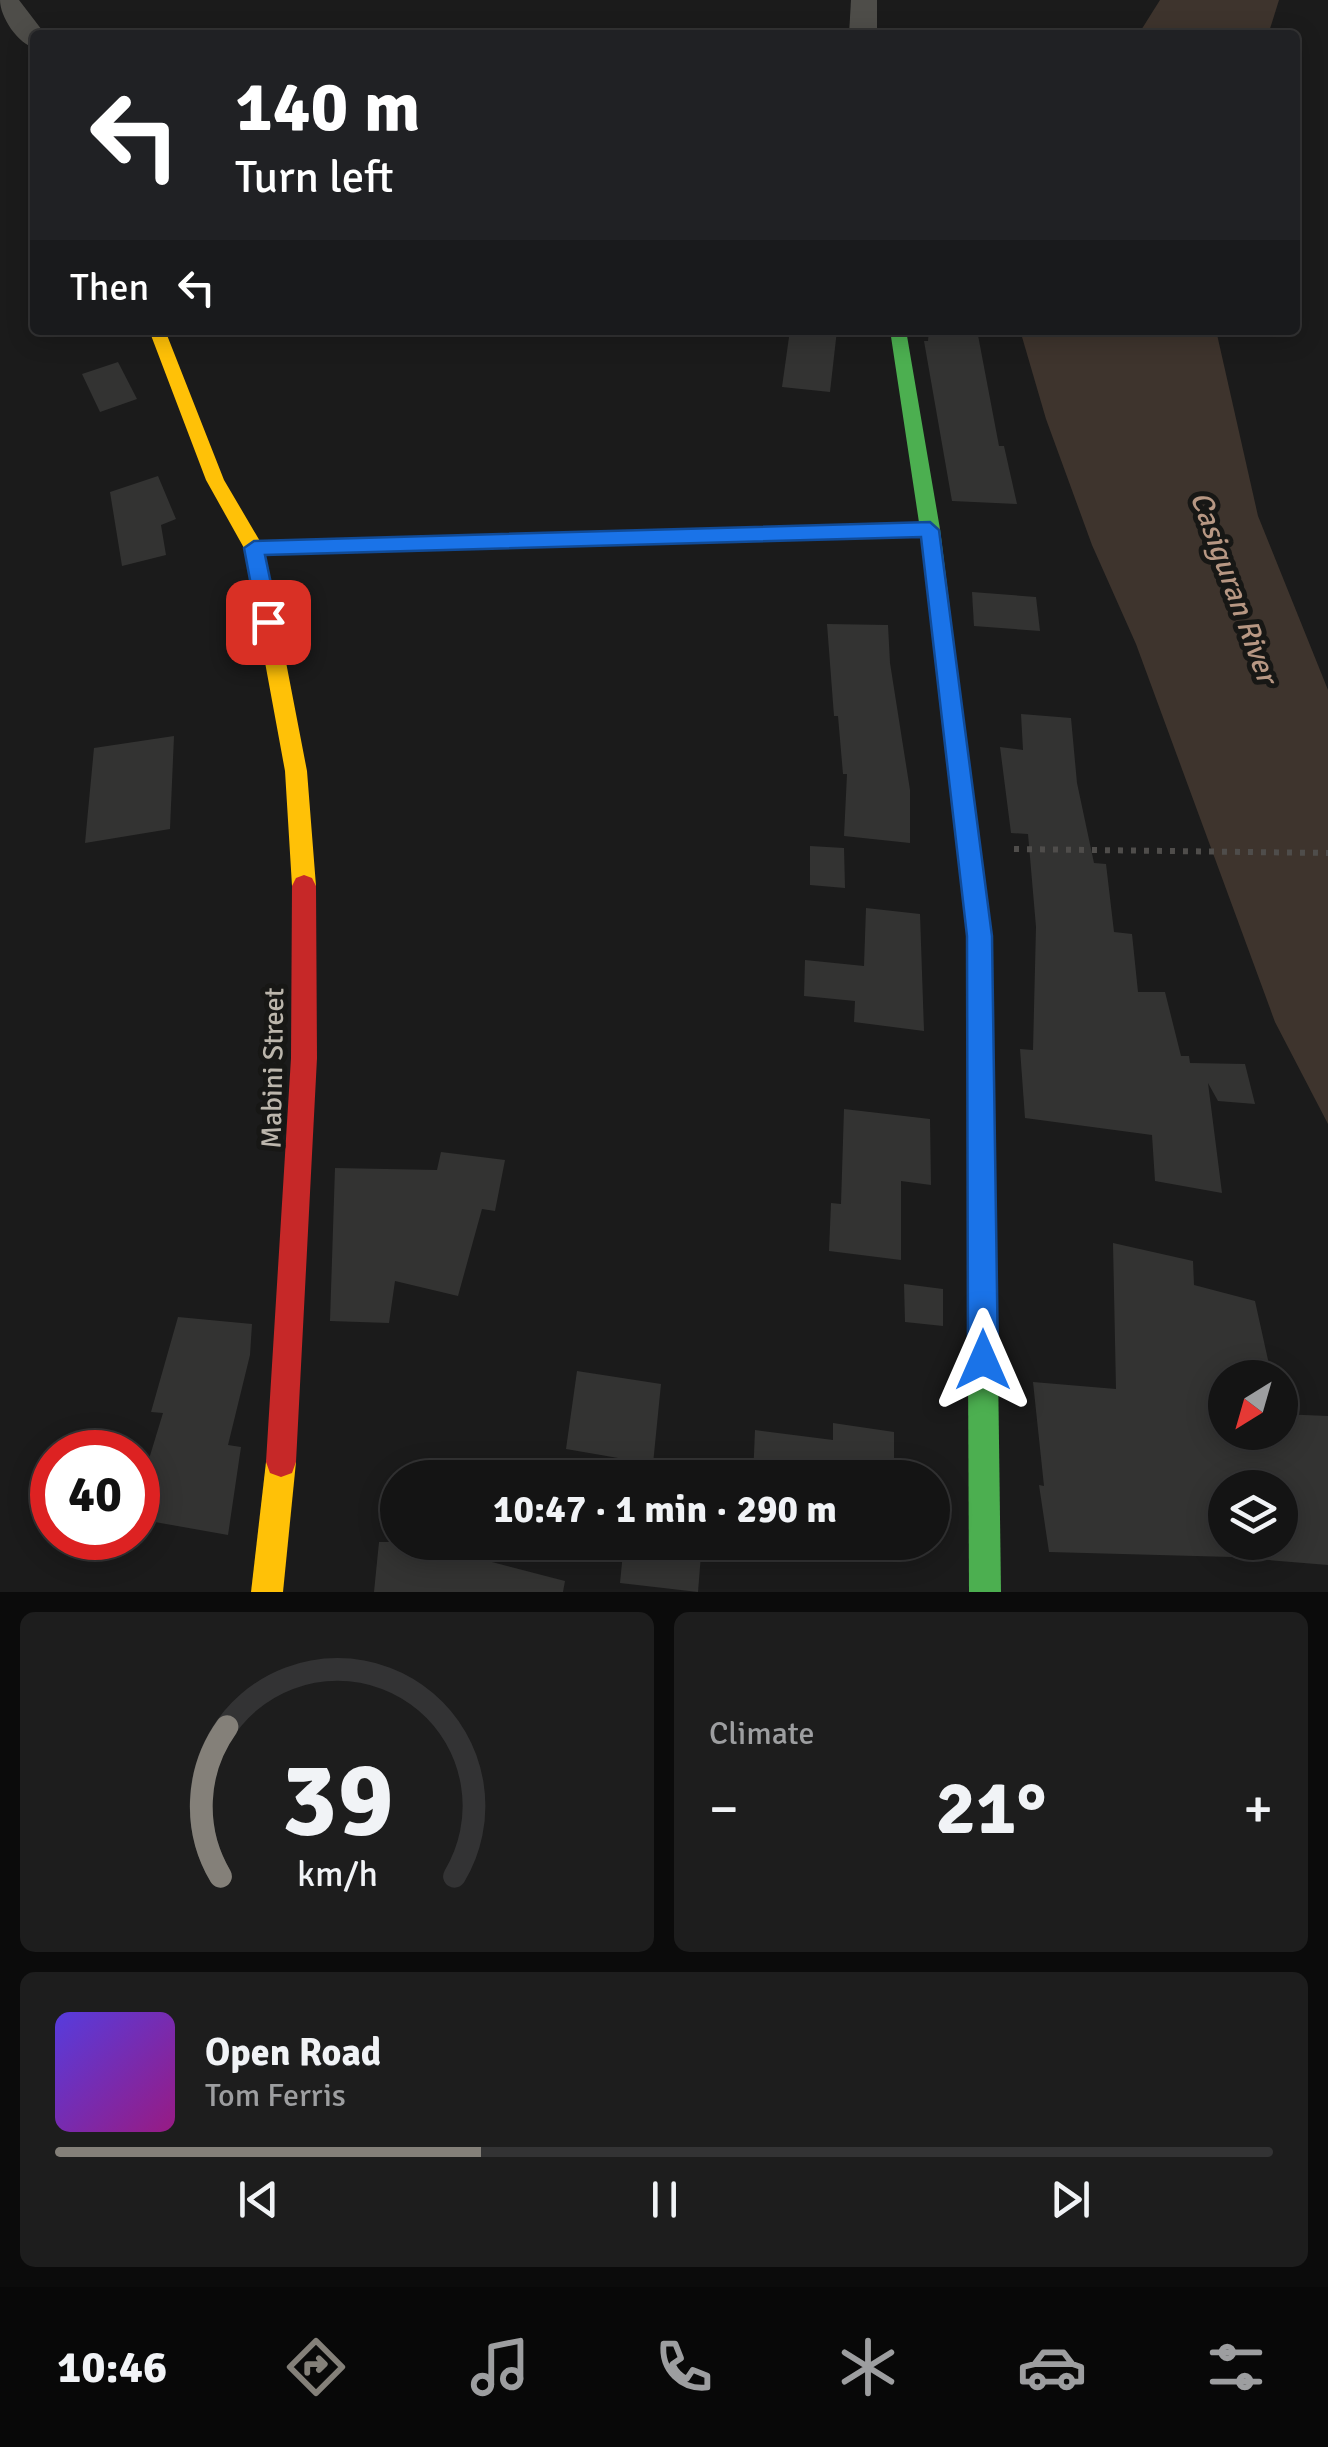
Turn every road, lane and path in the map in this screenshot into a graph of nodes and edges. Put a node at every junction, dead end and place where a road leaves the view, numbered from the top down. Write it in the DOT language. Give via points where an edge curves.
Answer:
graph roads {
  1 [pos="5,0"];
  2 [pos="864,0"];
  3 [pos="864,30"];
  4 [pos="30,33"];
  5 [pos="160,335"];
  6 [pos="899,335"];
  7 [pos="930,530"];
  8 [pos="254,548"];
  9 [pos="969,848"];
  10 [pos="1328,853"];
  11 [pos="268,1592"];
  12 [pos="985,1592"];
  1 -- 4 [label="street"];
  2 -- 3 [label="street"];
  5 -- 8 [label="street, Mabini Street" via="215,480"];
  6 -- 7 [label="street"];
  7 -- 8 [label="street"];
  7 -- 9 [label="street"];
  8 -- 11 [label="street, Mabini Street" via="296,770 304,886 304,1058 288,1409"];
  9 -- 10 [label="path"];
  9 -- 12 [label="street" via="979,936"];
}
